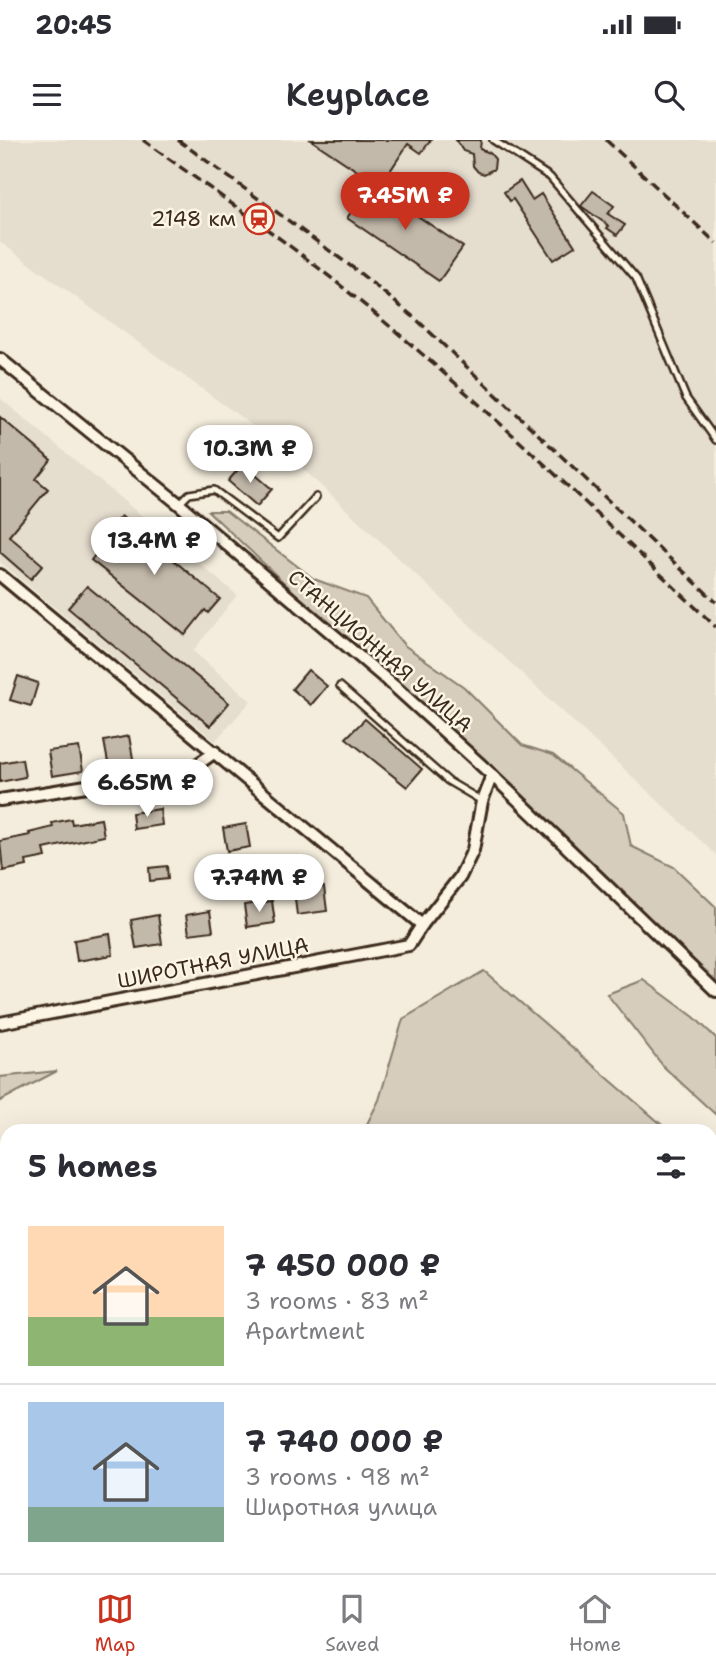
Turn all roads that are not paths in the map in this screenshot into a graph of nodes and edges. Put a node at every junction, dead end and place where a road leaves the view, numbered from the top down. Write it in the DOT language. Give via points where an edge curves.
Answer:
graph roads {
  1 [pos="493,140"];
  2 [pos="0,359"];
  3 [pos="716,440"];
  4 [pos="316,497"];
  5 [pos="179,504"];
  6 [pos="0,575"];
  7 [pos="340,686"];
  8 [pos="215,752"];
  9 [pos="492,775"];
  10 [pos="0,800"];
  11 [pos="482,801"];
  12 [pos="422,925"];
  13 [pos="716,991"];
  14 [pos="0,1023"];
  1 -- 3 [label="lane" via="551,177 636,278 686,398"];
  2 -- 5 [label="street, СТАНЦИОННАЯ УЛИЦА"];
  4 -- 5 [label="lane" via="278,537 214,490 189,494"];
  5 -- 9 [label="street, СТАНЦИОННАЯ УЛИЦА"];
  6 -- 8 [label="street"];
  7 -- 11 [label="lane" via="448,781"];
  8 -- 10 [label="street" via="191,769"];
  8 -- 12 [label="street"];
  9 -- 11 [label="street, ШИРОТНАЯ УЛИЦА"];
  9 -- 13 [label="street, СТАНЦИОННАЯ УЛИЦА"];
  11 -- 12 [label="street, ШИРОТНАЯ УЛИЦА" via="473,849 460,877"];
  12 -- 14 [label="street, ШИРОТНАЯ УЛИЦА" via="410,945 390,950"];
}
